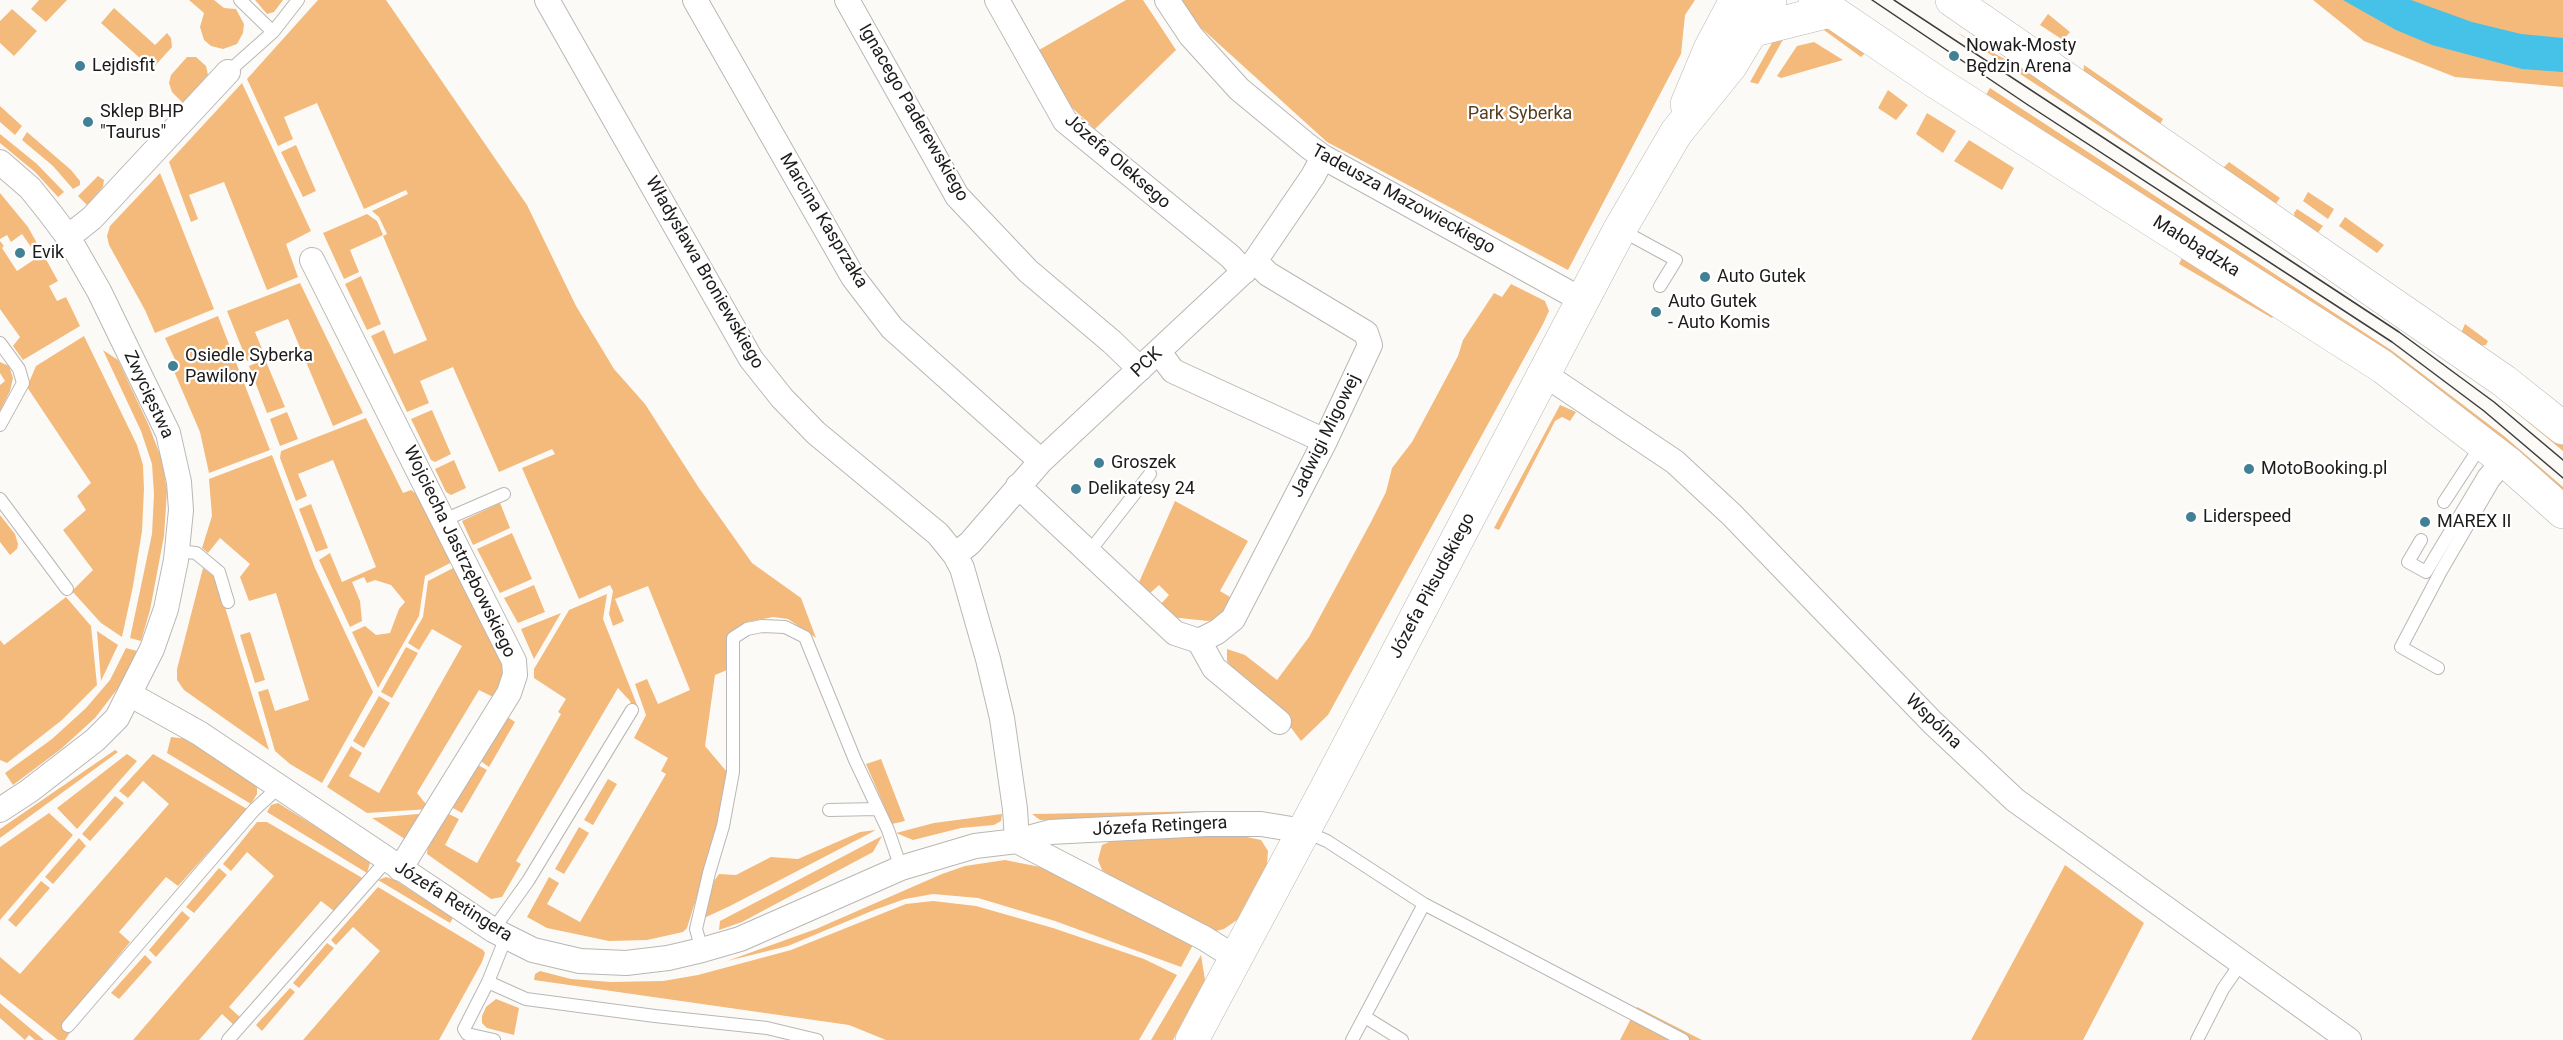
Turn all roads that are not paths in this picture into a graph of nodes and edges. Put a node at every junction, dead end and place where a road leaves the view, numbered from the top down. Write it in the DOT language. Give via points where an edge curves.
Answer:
graph roads {
  1 [pos="240,0"];
  2 [pos="298,0"];
  3 [pos="547,0"];
  4 [pos="695,0"];
  5 [pos="847,0"];
  6 [pos="997,0"];
  7 [pos="1167,0"];
  8 [pos="1770,0"];
  9 [pos="1952,0"];
  10 [pos="1823,5"];
  11 [pos="1736,11"];
  12 [pos="273,32"];
  13 [pos="228,72"];
  14 [pos="1323,157"];
  15 [pos="0,162"];
  16 [pos="1620,229"];
  17 [pos="68,237"];
  18 [pos="312,260"];
  19 [pos="1250,266"];
  20 [pos="1660,286"];
  21 [pos="1582,300"];
  22 [pos="0,343"];
  23 [pos="1159,352"];
  24 [pos="1140,369"];
  25 [pos="1544,374"];
  26 [pos="2557,419"];
  27 [pos="0,425"];
  28 [pos="1325,441"];
  29 [pos="2497,454"];
  30 [pos="1041,461"];
  31 [pos="1150,474"];
  32 [pos="1018,486"];
  33 [pos="504,494"];
  34 [pos="0,500"];
  35 [pos="2444,502"];
  36 [pos="2563,512"];
  37 [pos="444,520"];
  38 [pos="2421,540"];
  39 [pos="177,551"];
  40 [pos="1089,552"];
  41 [pos="955,555"];
  42 [pos="67,589"];
  43 [pos="228,602"];
  44 [pos="1199,641"];
  45 [pos="2438,668"];
  46 [pos="131,695"];
  47 [pos="632,710"];
  48 [pos="1279,722"];
  49 [pos="279,787"];
  50 [pos="878,809"];
  51 [pos="0,810"];
  52 [pos="829,810"];
  53 [pos="1304,831"];
  54 [pos="1017,841"];
  55 [pos="393,865"];
  56 [pos="901,868"];
  57 [pos="1424,904"];
  58 [pos="499,934"];
  59 [pos="702,950"];
  60 [pos="1236,958"];
  61 [pos="2241,963"];
  62 [pos="488,982"];
  63 [pos="1365,1017"];
  64 [pos="68,1026"];
  65 [pos="228,1040"];
  66 [pos="494,1040"];
  67 [pos="817,1040"];
  68 [pos="1192,1040"];
  69 [pos="1352,1040"];
  70 [pos="1402,1040"];
  71 [pos="1683,1040"];
  72 [pos="2197,1040"];
  73 [pos="2349,1040"];
  1 -- 12 [label="lane"];
  2 -- 12 [label="lane"];
  3 -- 41 [label="street, Władysława Broniewskiego" via="751,359 816,433 938,534"];
  4 -- 30 [label="street, Marcina Kasprzaka" via="853,277 892,328"];
  5 -- 24 [label="street, Ignacego Paderewskiego" via="957,196 1028,271"];
  6 -- 19 [label="street, Józefa Oleksego" via="1065,121 1231,257"];
  7 -- 14 [label="street, Tadeusza Mazowieckiego" via="1191,36 1239,90"];
  8 -- 11 [label="street, Józefa Piłsudskiego"];
  9 -- 26 [label="street"];
  10 -- 11 [label="street"];
  10 -- 29 [label="street, Małobądzka" via="1935,81 2383,367"];
  11 -- 16 [label="street, Józefa Piłsudskiego" via="1731,65 1676,134"];
  12 -- 13 [label="lane"];
  13 -- 17 [label="street" via="92,218"];
  14 -- 19 [label="street, PCK"];
  14 -- 21 [label="street, Tadeusza Mazowieckiego"];
  15 -- 17 [label="street, Zwycięstwa" via="30,188"];
  16 -- 20 [label="lane" via="1676,260"];
  16 -- 21 [label="street, Józefa Piłsudskiego"];
  17 -- 39 [label="street, Zwycięstwa" via="99,291 168,433 182,510"];
  18 -- 37 [label="street, Wojciecha Jastrzębowskiego"];
  19 -- 23 [label="street, PCK"];
  19 -- 28 [label="street, Jadwigi Migowej" via="1366,333 1370,345"];
  21 -- 25 [label="street, Józefa Piłsudskiego"];
  22 -- 27 [label="lane" via="19,369 23,383"];
  23 -- 24 [label="street, PCK"];
  23 -- 28 [label="street" via="1173,371"];
  24 -- 30 [label="street, PCK"];
  25 -- 53 [label="street, Józefa Piłsudskiego"];
  25 -- 61 [label="street, Wspólna" via="1675,462 1732,514 1932,722 2015,800"];
  28 -- 44 [label="street, Jadwigi Migowej" via="1233,619"];
  29 -- 35 [label="lane"];
  29 -- 36 [label="street, Małobądzka"];
  29 -- 38 [label="lane" via="2426,572 2408,562"];
  29 -- 45 [label="lane" via="2493,482 2401,646"];
  30 -- 32 [label="street, PCK"];
  31 -- 40 [label="lane"];
  32 -- 40 [label="street"];
  32 -- 41 [label="street, PCK"];
  33 -- 37 [label="lane"];
  34 -- 42 [label="lane"];
  37 -- 55 [label="street, Wojciecha Jastrzębowskiego" via="514,661 515,675 509,693"];
  39 -- 43 [label="lane" via="196,553 219,572"];
  39 -- 46 [label="street, Zwycięstwa" via="166,609"];
  40 -- 44 [label="street" via="1175,633"];
  41 -- 54 [label="street, Władysława Broniewskiego" via="982,637 1002,718"];
  44 -- 48 [label="street" via="1214,668"];
  46 -- 49 [label="street, Józefa Retingera" via="199,733"];
  46 -- 51 [label="street, Zwycięstwa" via="117,718 95,740"];
  47 -- 58 [label="lane"];
  49 -- 55 [label="street, Józefa Retingera"];
  49 -- 64 [label="lane" via="254,810"];
  50 -- 52 [label="lane"];
  50 -- 56 [label="lane"];
  50 -- 59 [label="lane" via="805,637 785,627 762,626 733,638 733,772 696,929"];
  53 -- 54 [label="street, Józefa Retingera" via="1262,824 1207,824 1050,832"];
  53 -- 57 [label="lane" via="1327,841"];
  53 -- 60 [label="street, Józefa Piłsudskiego"];
  54 -- 56 [label="street, Józefa Retingera" via="975,846"];
  54 -- 60 [label="street"];
  55 -- 58 [label="street, Józefa Retingera"];
  55 -- 65 [label="lane"];
  56 -- 59 [label="street, Józefa Retingera" via="740,939"];
  57 -- 63 [label="lane"];
  57 -- 71 [label="lane"];
  58 -- 59 [label="street, Józefa Retingera" via="534,950 600,963 668,958"];
  58 -- 62 [label="lane"];
  60 -- 68 [label="street, Józefa Piłsudskiego"];
  61 -- 72 [label="lane"];
  61 -- 73 [label="street, Wspólna"];
  62 -- 66 [label="lane" via="464,1029 467,1034"];
  62 -- 67 [label="lane" via="526,999 767,1028"];
  63 -- 69 [label="lane"];
  63 -- 70 [label="lane"];
}
